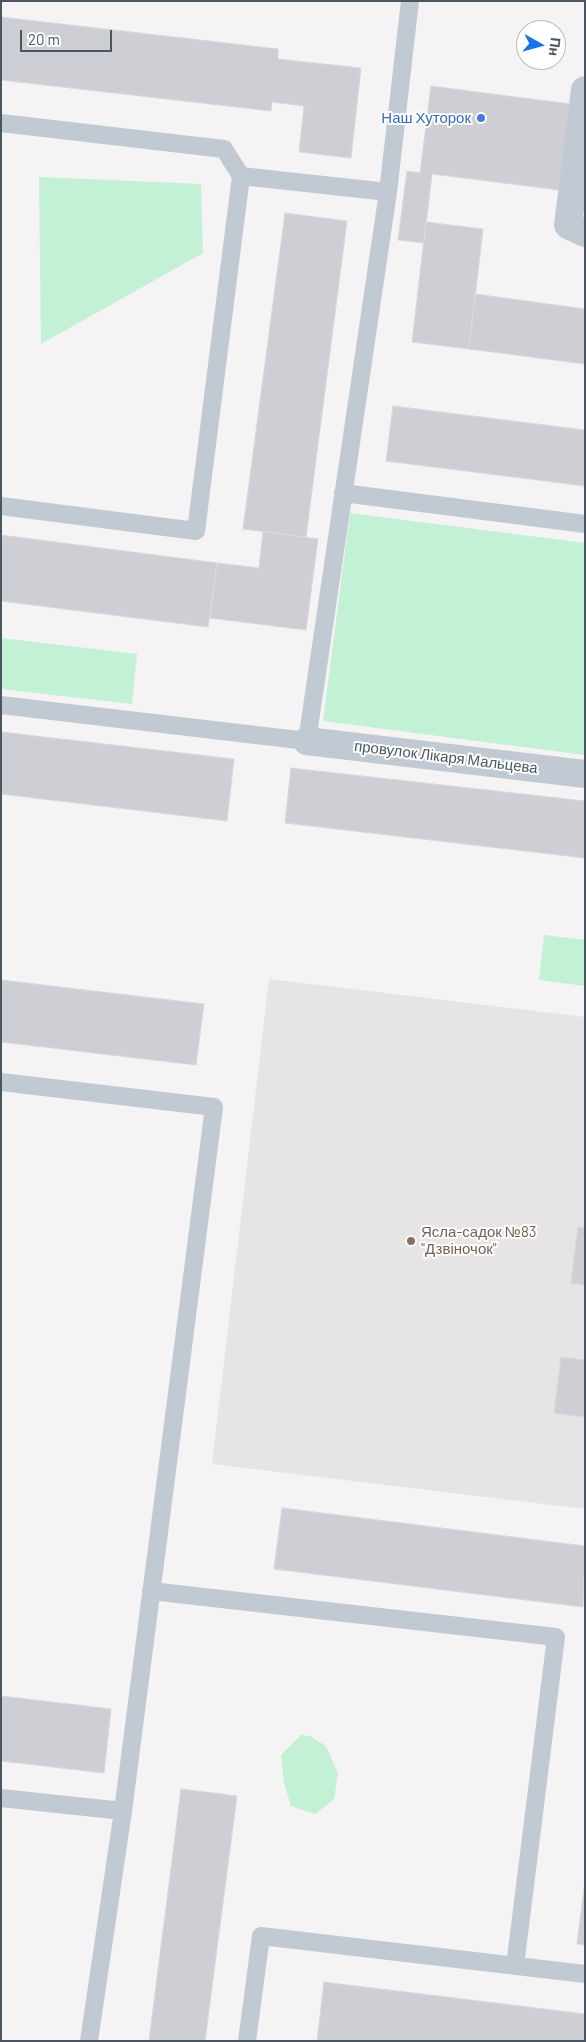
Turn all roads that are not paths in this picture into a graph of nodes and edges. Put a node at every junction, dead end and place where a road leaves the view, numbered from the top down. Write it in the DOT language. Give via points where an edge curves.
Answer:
graph roads {
  1 [pos="410,1"];
  2 [pos="585,90"];
  3 [pos="1,124"];
  4 [pos="241,176"];
  5 [pos="388,192"];
  6 [pos="585,233"];
  7 [pos="343,493"];
  8 [pos="1,506"];
  9 [pos="585,524"];
  10 [pos="1,705"];
  11 [pos="307,741"];
  12 [pos="585,774"];
  13 [pos="1,1082"];
  14 [pos="151,1591"];
  15 [pos="1,1798"];
  16 [pos="122,1811"];
  17 [pos="515,1966"];
  18 [pos="585,1974"];
  19 [pos="89,2041"];
  20 [pos="247,2041"];
  1 -- 5 [label="lane"];
  2 -- 6 [label="street" via="568,225"];
  3 -- 4 [label="lane" via="224,149"];
  4 -- 5 [label="lane"];
  4 -- 8 [label="lane" via="196,530"];
  5 -- 7 [label="lane"];
  7 -- 9 [label="lane"];
  7 -- 11 [label="lane"];
  10 -- 11 [label="lane"];
  11 -- 12 [label="street, провулок Лікаря Мальцева"];
  13 -- 14 [label="lane" via="214,1107"];
  14 -- 16 [label="lane"];
  14 -- 17 [label="lane" via="556,1637"];
  15 -- 16 [label="lane"];
  16 -- 19 [label="lane"];
  17 -- 18 [label="lane"];
  17 -- 20 [label="lane" via="261,1936"];
}
